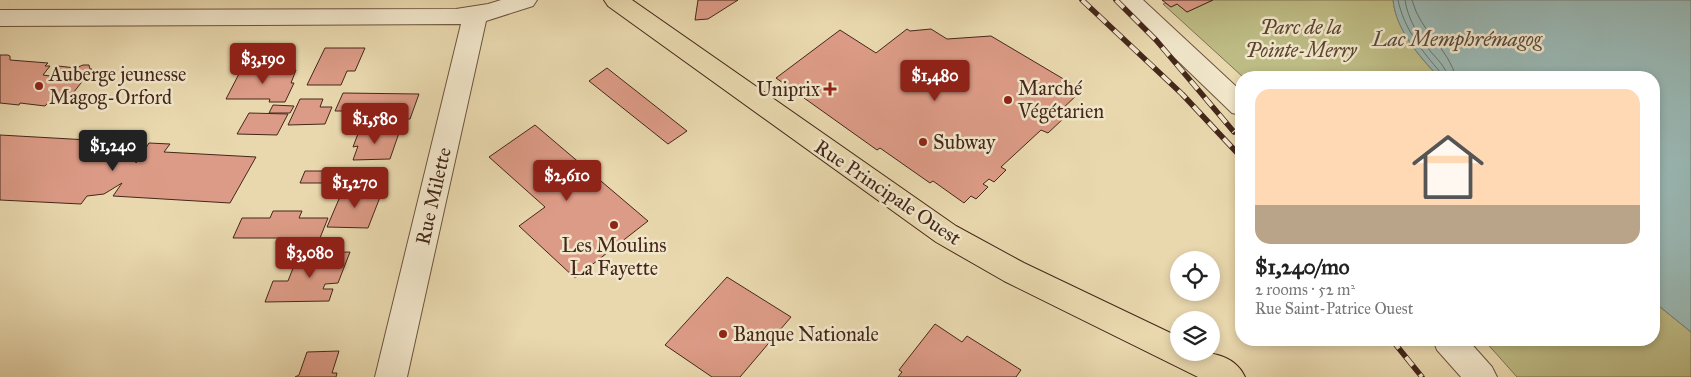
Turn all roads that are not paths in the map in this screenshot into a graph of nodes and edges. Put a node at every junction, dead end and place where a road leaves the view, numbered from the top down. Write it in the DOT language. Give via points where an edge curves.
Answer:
graph roads {
  1 [pos="525,0"];
  2 [pos="616,0"];
  3 [pos="1128,0"];
  4 [pos="475,15"];
  5 [pos="0,18"];
  6 [pos="1235,100"];
  7 [pos="1453,346"];
  8 [pos="1170,348"];
  9 [pos="1197,361"];
  10 [pos="391,377"];
  11 [pos="1229,377"];
  12 [pos="1481,377"];
  1 -- 4 [label="street"];
  2 -- 8 [label="main road, Rue Principale Ouest" via="946,234 1014,272"];
  3 -- 6 [label="street"];
  4 -- 5 [label="street"];
  4 -- 10 [label="street, Rue Milette"];
  7 -- 12 [label="street"];
  9 -- 11 [label="main road, Rue Principale Ouest"];
}
